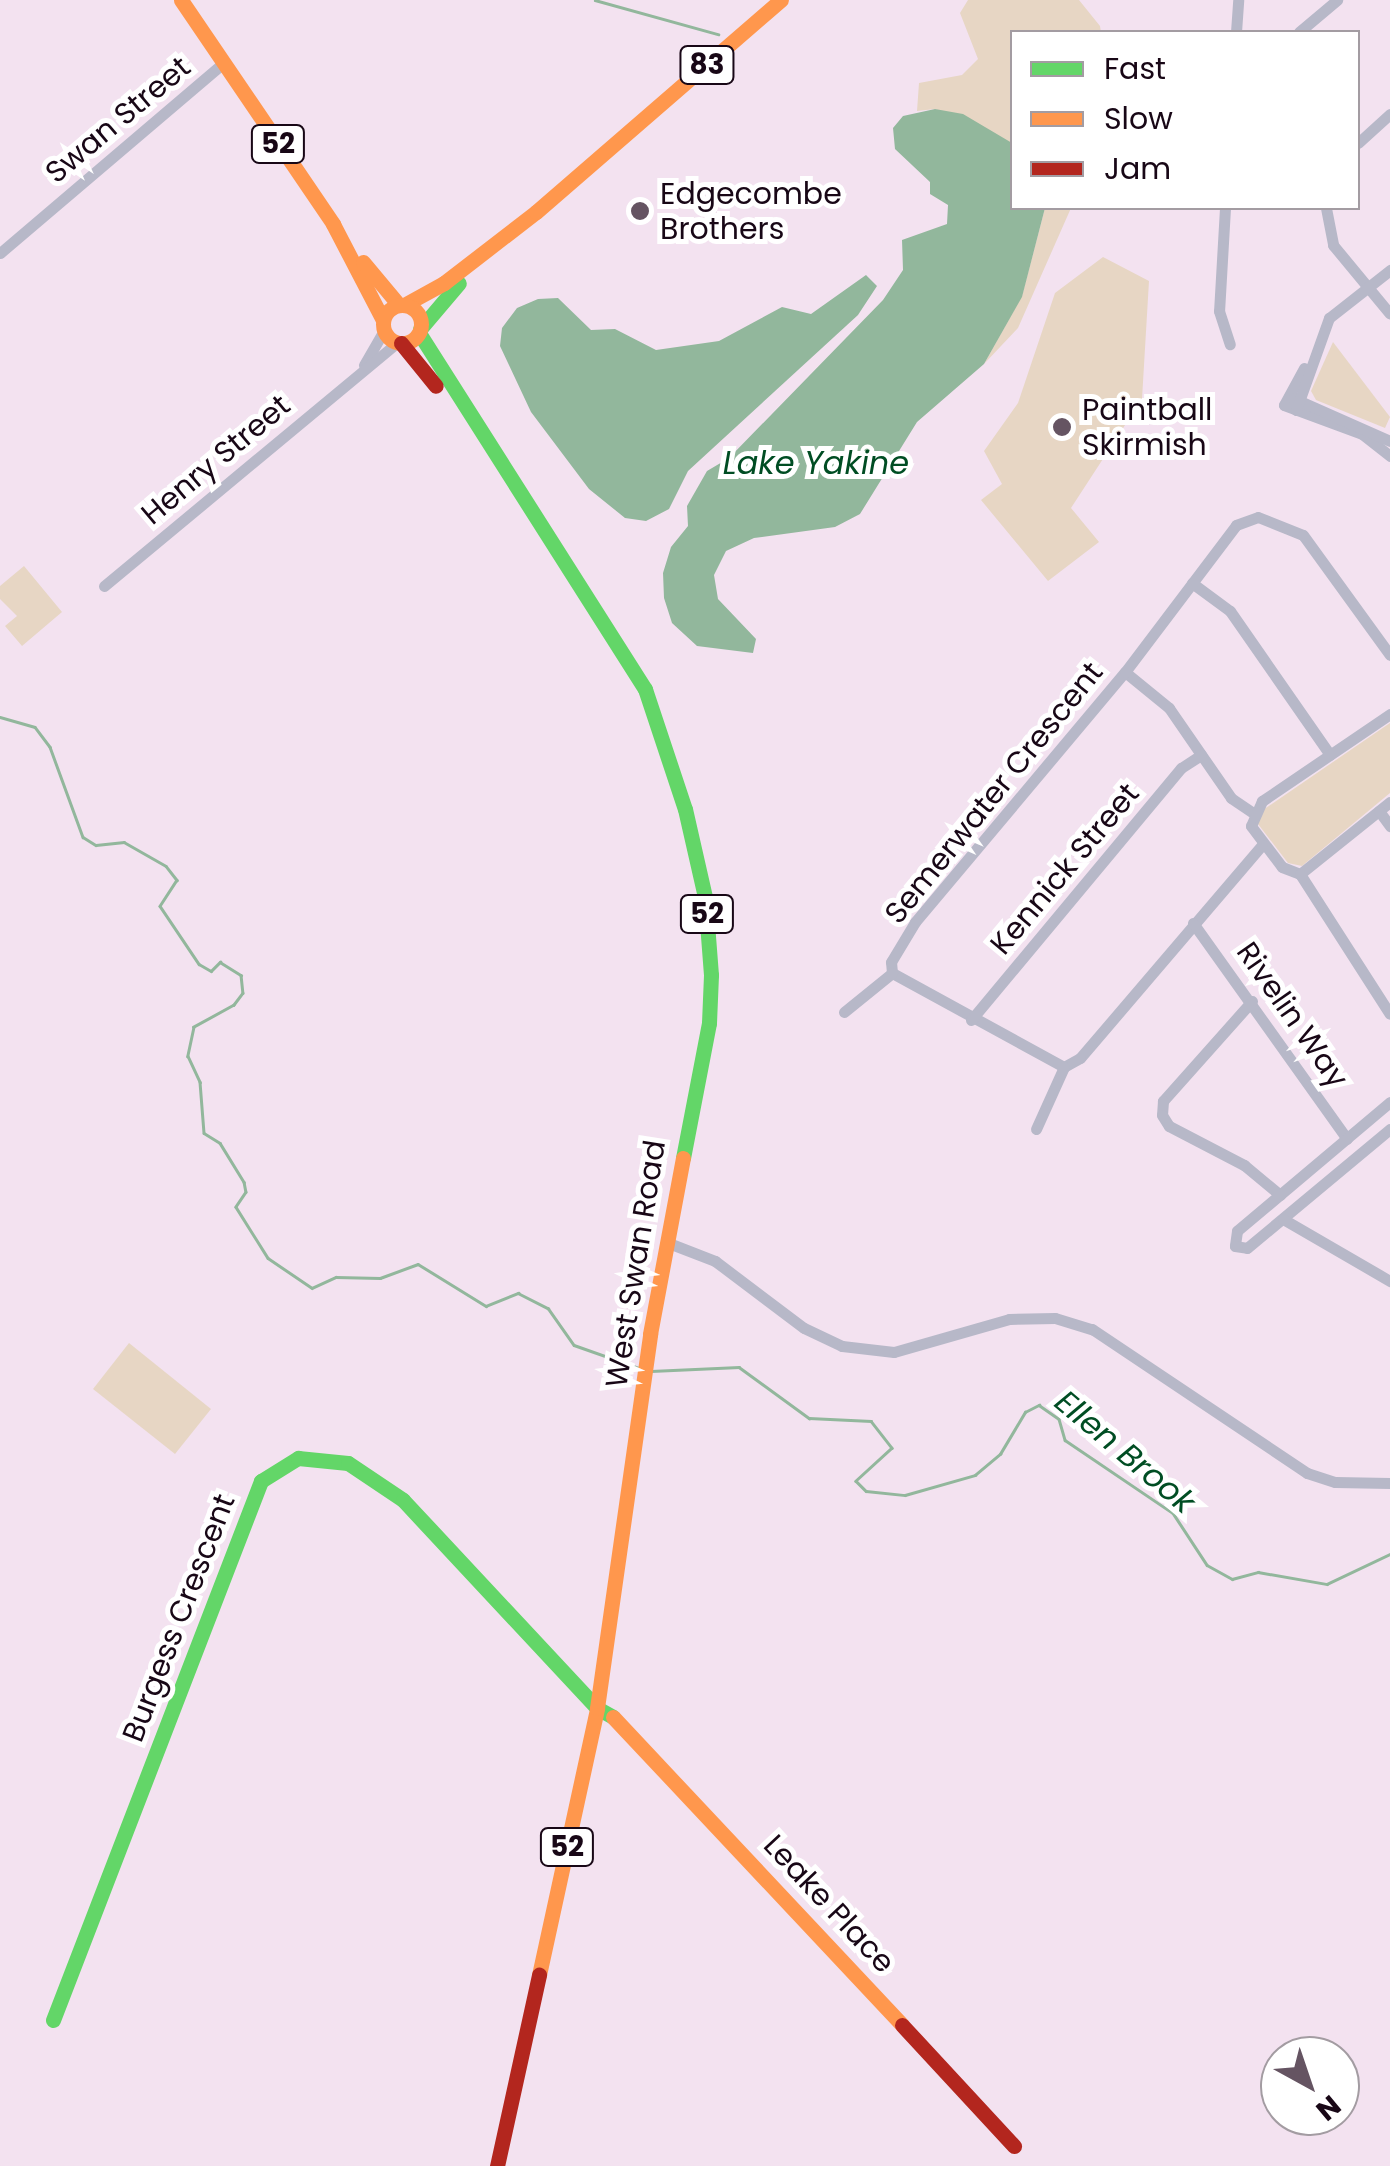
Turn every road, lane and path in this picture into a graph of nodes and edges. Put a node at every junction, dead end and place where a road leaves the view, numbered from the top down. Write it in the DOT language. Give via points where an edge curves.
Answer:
graph roads {
  1 [pos="181,0"];
  2 [pos="781,0"];
  3 [pos="1238,0"];
  4 [pos="1337,0"];
  5 [pos="1236,30"];
  6 [pos="1301,30"];
  7 [pos="222,64"];
  8 [pos="1390,114"];
  9 [pos="1360,140"];
  10 [pos="1226,210"];
  11 [pos="1326,210"];
  12 [pos="536,212"];
  13 [pos="334,224"];
  14 [pos="0,253"];
  15 [pos="1390,270"];
  16 [pos="1368,287"];
  17 [pos="402,305"];
  18 [pos="1390,314"];
  19 [pos="419,331"];
  20 [pos="391,334"];
  21 [pos="1230,344"];
  22 [pos="1292,403"];
  23 [pos="469,422"];
  24 [pos="1390,440"];
  25 [pos="1390,456"];
  26 [pos="1192,583"];
  27 [pos="104,586"];
  28 [pos="1390,655"];
  29 [pos="1124,672"];
  30 [pos="1390,714"];
  31 [pos="1201,755"];
  32 [pos="1330,755"];
  33 [pos="1390,802"];
  34 [pos="1379,811"];
  35 [pos="1252,812"];
  36 [pos="1390,826"];
  37 [pos="1262,845"];
  38 [pos="1300,874"];
  39 [pos="1193,923"];
  40 [pos="892,973"];
  41 [pos="1252,1001"];
  42 [pos="844,1012"];
  43 [pos="1390,1014"];
  44 [pos="971,1020"];
  45 [pos="1064,1067"];
  46 [pos="1390,1102"];
  47 [pos="1390,1128"];
  48 [pos="1036,1129"];
  49 [pos="1347,1139"];
  50 [pos="1280,1195"];
  51 [pos="1283,1219"];
  52 [pos="666,1242"];
  53 [pos="1388,1276"];
  54 [pos="1390,1483"];
  55 [pos="597,1708"];
  56 [pos="52,2020"];
  57 [pos="1014,2146"];
  58 [pos="497,2166"];
  1 -- 7 [label="main road, West Swan Road / 52"];
  2 -- 12 [label="main road, 83"];
  3 -- 5 [label="street"];
  4 -- 6 [label="street"];
  7 -- 13 [label="main road, West Swan Road / 52"];
  7 -- 14 [label="street, Swan Street"];
  8 -- 9 [label="street"];
  10 -- 21 [label="street" via="1220,311"];
  11 -- 16 [label="street" via="1332,245"];
  12 -- 17 [label="main road, 83" via="444,283"];
  12 -- 19 [label="main road, 83" via="437,303"];
  13 -- 17 [label="main road, West Swan Road / 52"];
  13 -- 20 [label="main road, West Swan Road / 52"];
  15 -- 16 [label="street"];
  16 -- 18 [label="street"];
  16 -- 22 [label="street" via="1329,318"];
  17 -- 19 [label="main road, 52" via="419,316"];
  17 -- 20 [label="main road"];
  19 -- 20 [label="main road"];
  19 -- 23 [label="main road, West Swan Road / 52"];
  20 -- 23 [label="main road, West Swan Road / 52" via="456,417"];
  20 -- 27 [label="street, Henry Street" via="359,373"];
  22 -- 24 [label="street"];
  22 -- 25 [label="street" via="1362,434"];
  23 -- 52 [label="main road, West Swan Road / 52" via="624,650 660,730 689,827 705,897 709,1023"];
  26 -- 28 [label="street, Semerwater Crescent" via="1236,524 1258,516 1316,545"];
  26 -- 29 [label="street, Semerwater Crescent"];
  26 -- 32 [label="street" via="1230,612"];
  29 -- 31 [label="street" via="1169,708"];
  29 -- 40 [label="street, Semerwater Crescent" via="915,922 891,962"];
  30 -- 32 [label="street"];
  31 -- 35 [label="street" via="1230,798"];
  31 -- 44 [label="street, Kennick Street" via="1181,768"];
  32 -- 35 [label="street"];
  33 -- 34 [label="street"];
  34 -- 36 [label="street"];
  34 -- 38 [label="street"];
  35 -- 37 [label="street" via="1251,826"];
  37 -- 38 [label="street"];
  37 -- 39 [label="street"];
  38 -- 43 [label="street"];
  39 -- 41 [label="street, Rivelin Way"];
  39 -- 45 [label="street" via="1080,1058"];
  40 -- 42 [label="street"];
  40 -- 44 [label="street, Semerwater Crescent"];
  41 -- 49 [label="street, Rivelin Way"];
  41 -- 50 [label="street" via="1163,1101 1162,1116 1244,1164"];
  44 -- 45 [label="street, Semerwater Crescent"];
  45 -- 48 [label="street"];
  46 -- 49 [label="street"];
  47 -- 51 [label="street"];
  49 -- 50 [label="street"];
  50 -- 51 [label="street" via="1237,1231 1235,1246 1248,1248"];
  51 -- 53 [label="street"];
  52 -- 54 [label="street" via="716,1260 804,1328 842,1346 894,1352 1010,1319 1055,1318 1092,1328 1307,1473 1336,1482"];
  52 -- 55 [label="main road, West Swan Road / 52"];
  55 -- 56 [label="main road, Burgess Crescent" via="404,1500 348,1464 298,1458 261,1481"];
  55 -- 57 [label="main road, Leake Place" via="624,1722"];
  55 -- 58 [label="main road, West Swan Road / 52"];
}
